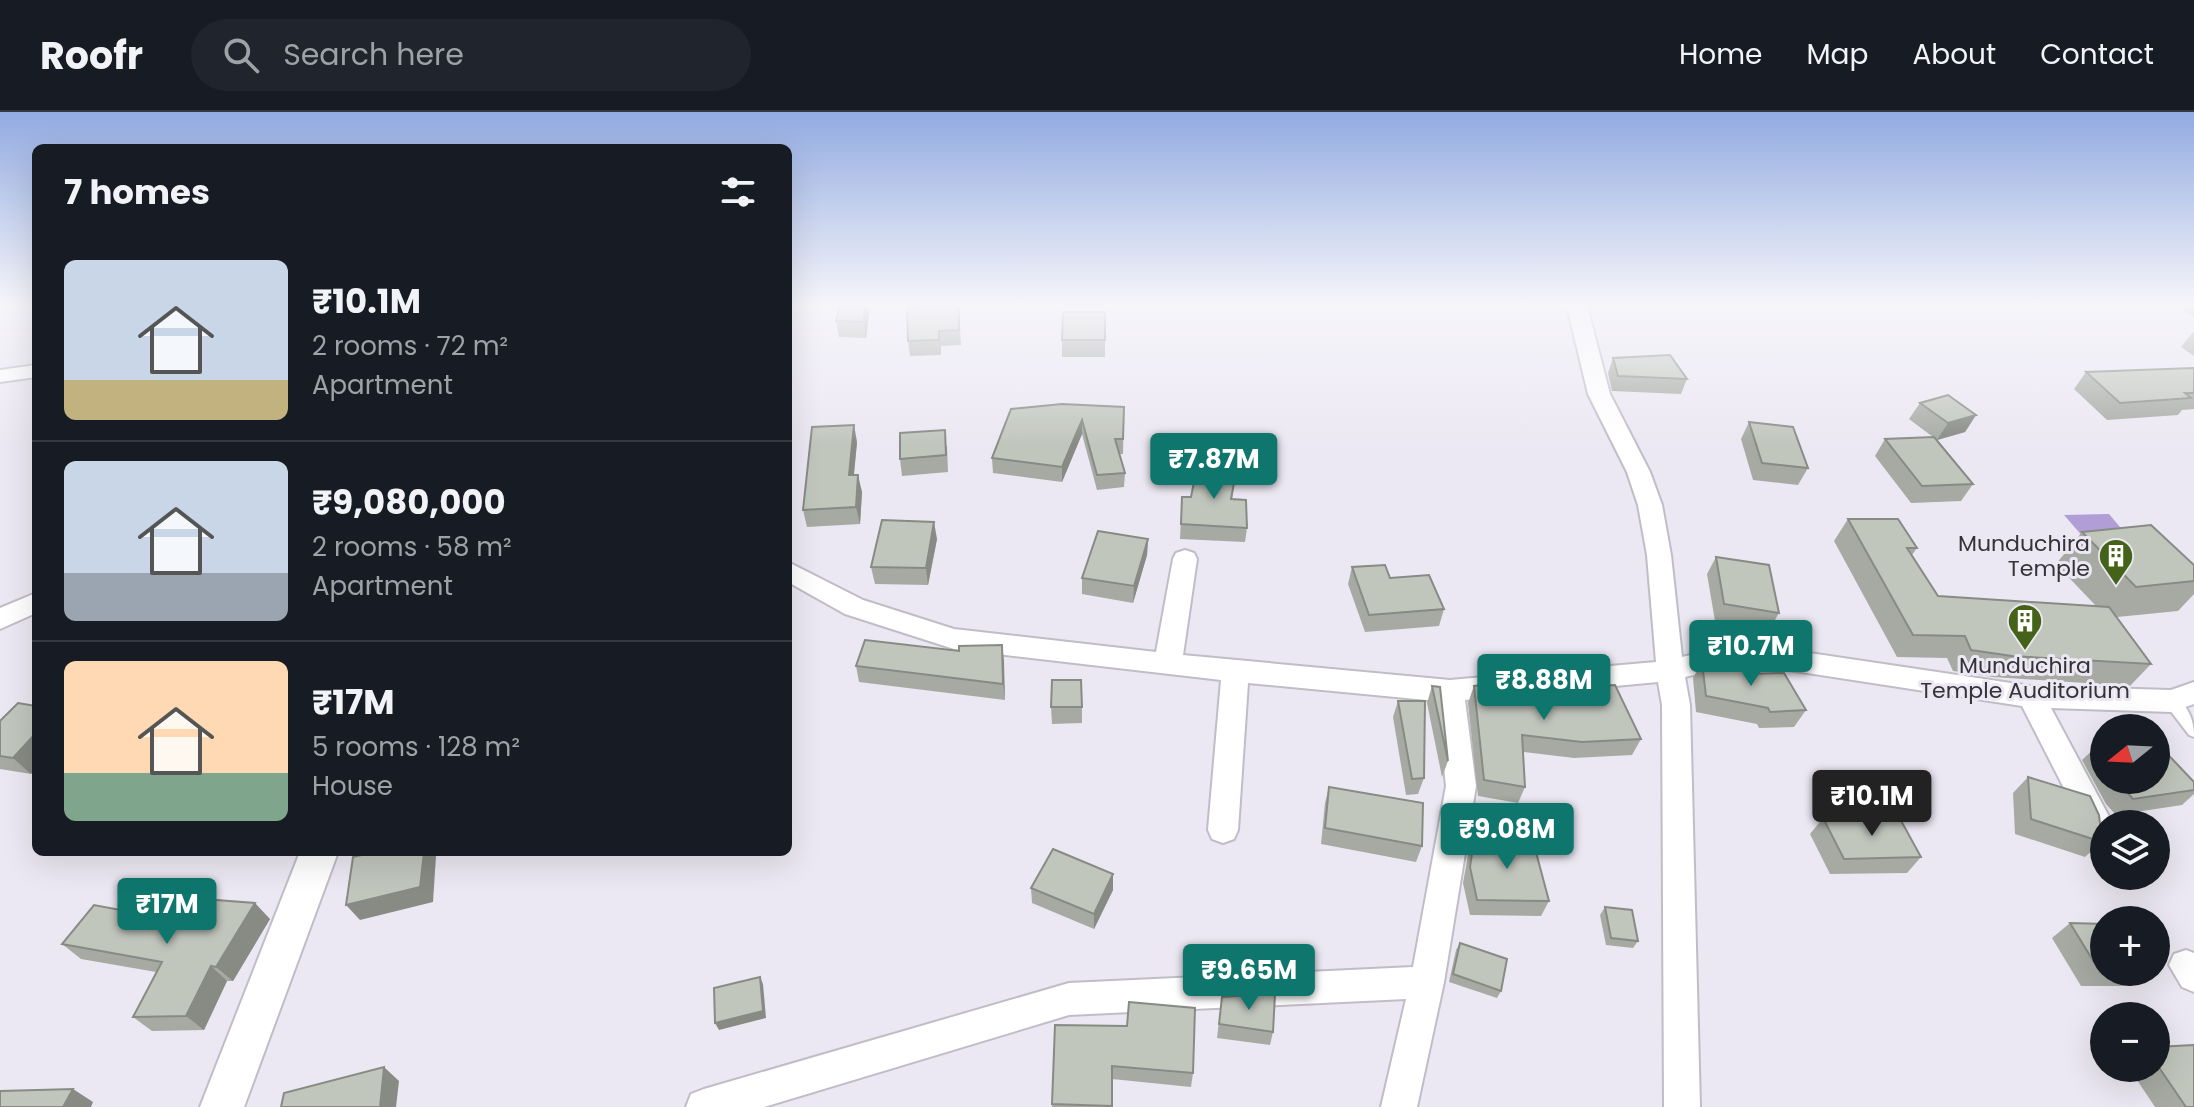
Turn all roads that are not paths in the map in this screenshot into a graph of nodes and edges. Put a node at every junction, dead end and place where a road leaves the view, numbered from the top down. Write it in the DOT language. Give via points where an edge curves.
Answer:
graph roads {
  1 [pos="1588,352"];
  2 [pos="32,372"];
  3 [pos="0,376"];
  4 [pos="1185,559"];
  5 [pos="792,573"];
  6 [pos="32,604"];
  7 [pos="0,619"];
  8 [pos="1168,663"];
  9 [pos="1235,671"];
  10 [pos="1669,671"];
  11 [pos="1450,691"];
  12 [pos="2031,697"];
  13 [pos="2182,697"];
  14 [pos="2194,731"];
  15 [pos="2090,810"];
  16 [pos="1223,830"];
  17 [pos="317,856"];
  18 [pos="1427,982"];
  19 [pos="222,1107"];
  20 [pos="704,1107"];
  21 [pos="1399,1107"];
  22 [pos="1682,1107"];
  1 -- 10 [label="street" via="1594,378 1650,502 1667,610"];
  2 -- 3 [label="street"];
  4 -- 8 [label="street"];
  5 -- 8 [label="street" via="854,607 954,639"];
  6 -- 7 [label="street"];
  8 -- 9 [label="street"];
  9 -- 11 [label="street"];
  9 -- 16 [label="street"];
  10 -- 11 [label="street"];
  10 -- 12 [label="street" via="1742,653"];
  10 -- 22 [label="street" via="1676,705"];
  11 -- 18 [label="street" via="1461,786"];
  12 -- 13 [label="street"];
  12 -- 15 [label="street"];
  13 -- 14 [label="lane"];
  17 -- 19 [label="street"];
  18 -- 20 [label="street" via="1069,999"];
  18 -- 21 [label="street"];
}
